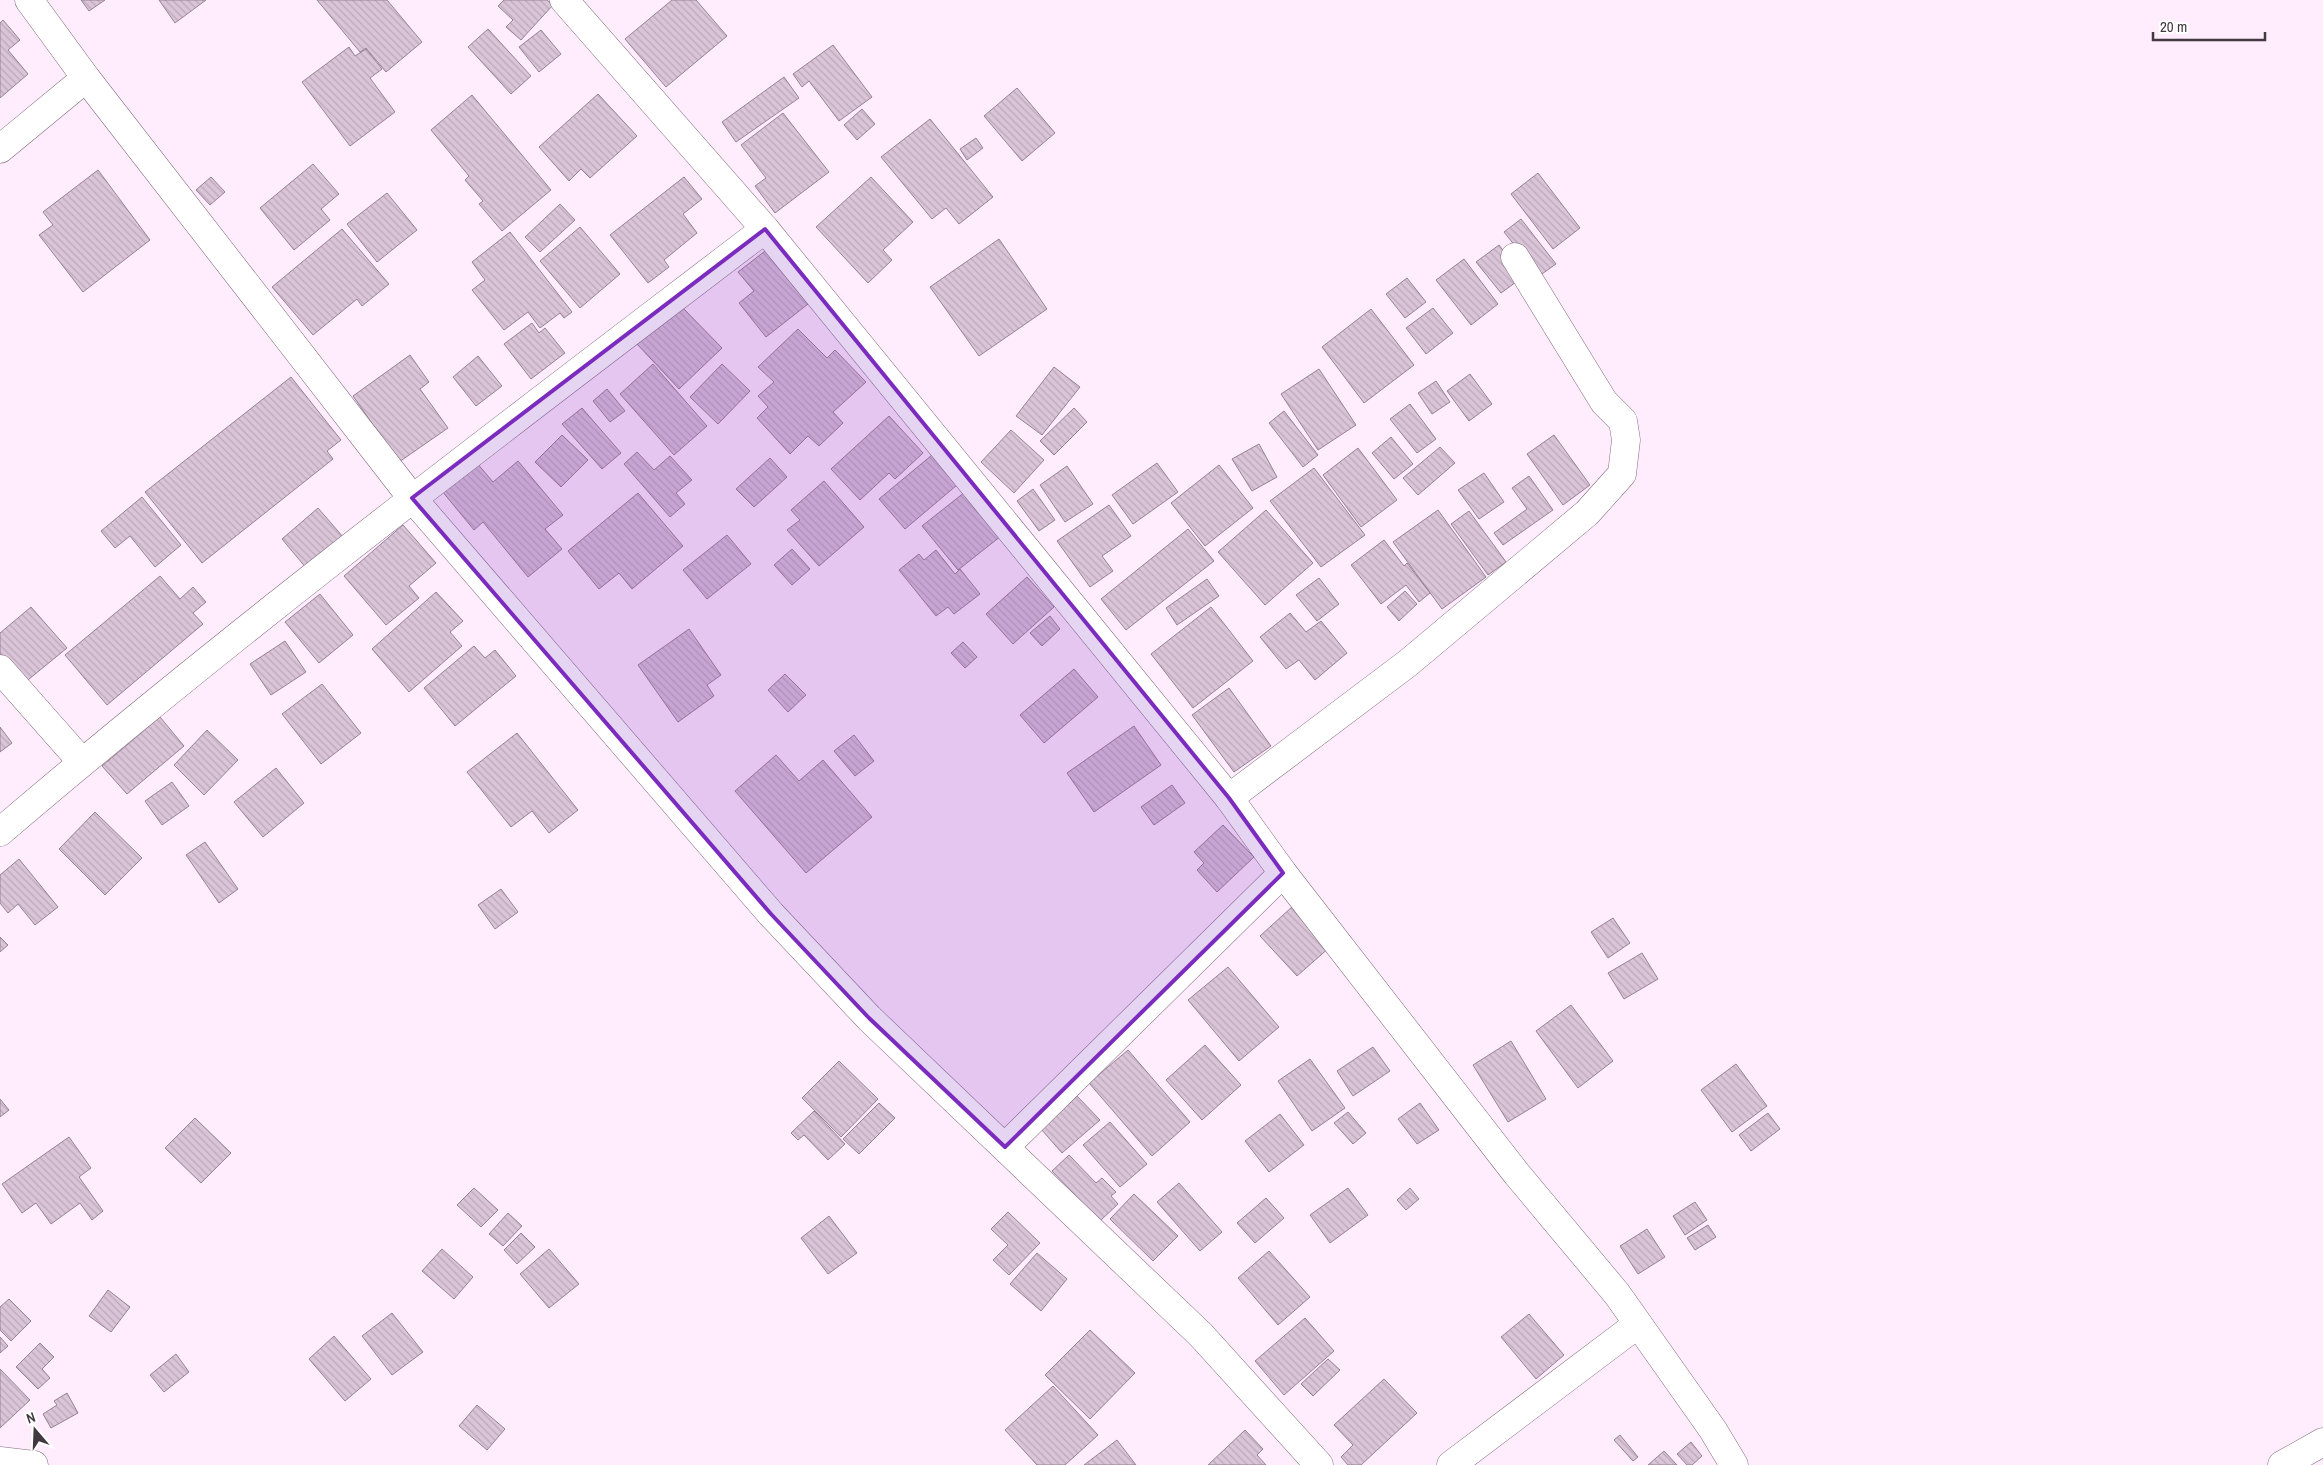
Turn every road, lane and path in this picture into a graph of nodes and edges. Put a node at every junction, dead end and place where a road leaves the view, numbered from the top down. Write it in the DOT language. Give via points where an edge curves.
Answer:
graph roads {
  1 [pos="29,0"];
  2 [pos="564,0"];
  3 [pos="86,78"];
  4 [pos="0,149"];
  5 [pos="765,229"];
  6 [pos="1515,257"];
  7 [pos="412,498"];
  8 [pos="0,669"];
  9 [pos="82,762"];
  10 [pos="1229,798"];
  11 [pos="0,832"];
  12 [pos="1283,873"];
  13 [pos="1005,1147"];
  14 [pos="1638,1324"];
  15 [pos="2323,1442"];
  16 [pos="0,1461"];
  17 [pos="34,1465"];
  18 [pos="1319,1465"];
  19 [pos="1451,1465"];
  20 [pos="1734,1465"];
  21 [pos="2282,1465"];
  1 -- 3 [label="street"];
  2 -- 5 [label="street"];
  3 -- 4 [label="street"];
  3 -- 7 [label="street"];
  5 -- 7 [label="street"];
  5 -- 10 [label="street"];
  6 -- 10 [label="street" via="1604,402 1623,420 1626,440 1622,474 1587,513 1408,663"];
  7 -- 9 [label="street"];
  7 -- 13 [label="street" via="771,914 868,1018"];
  8 -- 9 [label="street"];
  9 -- 11 [label="street"];
  10 -- 12 [label="street"];
  12 -- 13 [label="street"];
  12 -- 14 [label="street"];
  13 -- 18 [label="street" via="1201,1335"];
  14 -- 19 [label="street"];
  14 -- 20 [label="street"];
  15 -- 21 [label="street"];
  16 -- 17 [label="street"];
}
